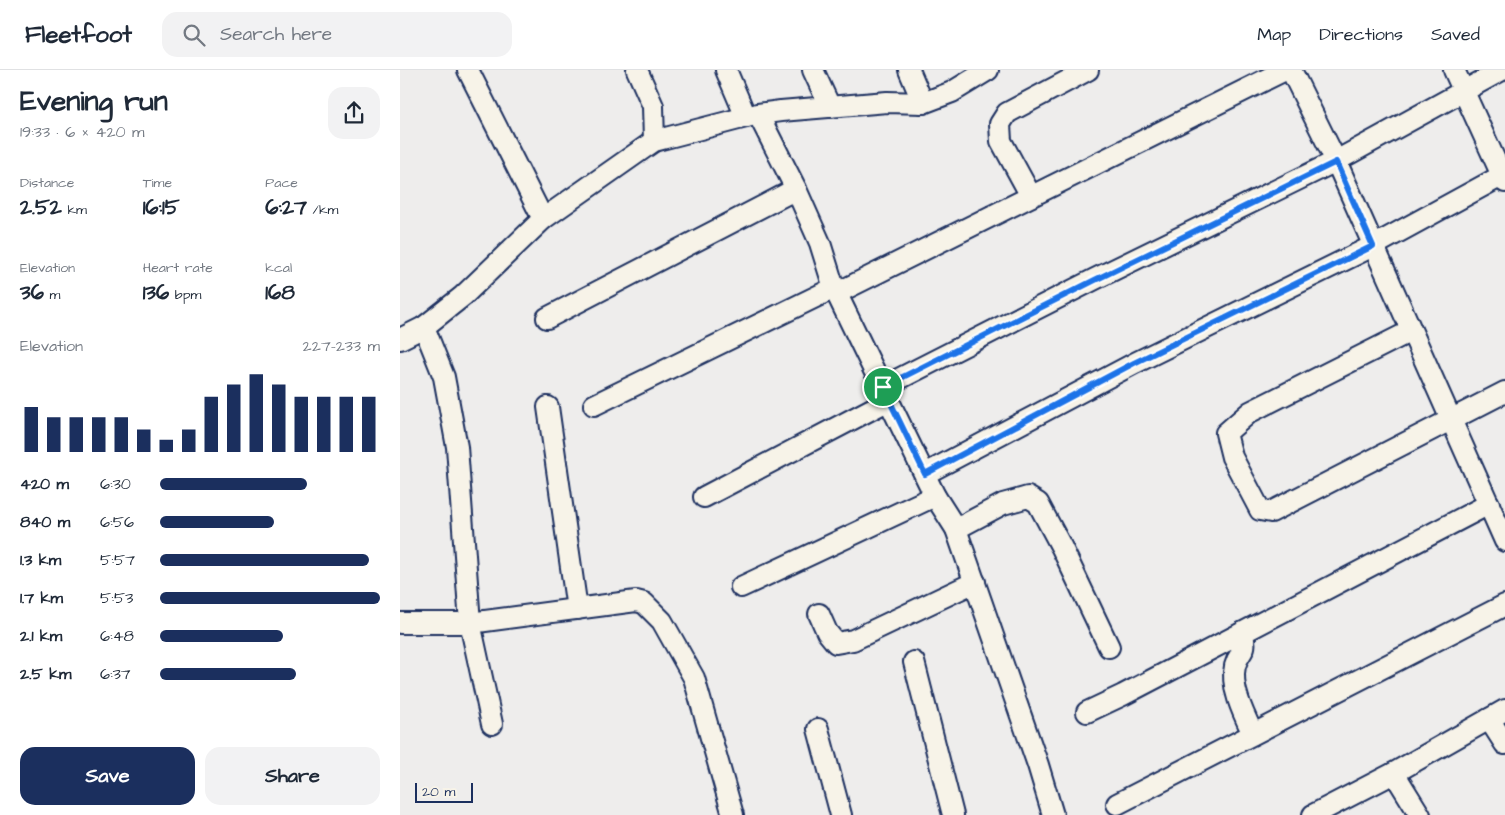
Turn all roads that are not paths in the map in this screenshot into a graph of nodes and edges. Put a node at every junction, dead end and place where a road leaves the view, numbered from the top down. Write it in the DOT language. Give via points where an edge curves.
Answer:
graph roads {
  1 [pos="468,70"];
  2 [pos="637,70"];
  3 [pos="726,70"];
  4 [pos="814,70"];
  5 [pos="909,70"];
  6 [pos="988,70"];
  7 [pos="1088,70"];
  8 [pos="1285,70"];
  9 [pos="1291,70"];
  10 [pos="1454,70"];
  11 [pos="1502,70"];
  12 [pos="1462,91"];
  13 [pos="923,103"];
  14 [pos="830,107"];
  15 [pos="752,116"];
  16 [pos="654,141"];
  17 [pos="1336,162"];
  18 [pos="1504,177"];
  19 [pos="796,189"];
  20 [pos="1031,196"];
  21 [pos="544,219"];
  22 [pos="1373,246"];
  23 [pos="835,290"];
  24 [pos="547,318"];
  25 [pos="424,327"];
  26 [pos="1411,331"];
  27 [pos="400,339"];
  28 [pos="1505,392"];
  29 [pos="886,393"];
  30 [pos="594,405"];
  31 [pos="548,408"];
  32 [pos="1451,419"];
  33 [pos="925,474"];
  34 [pos="935,496"];
  35 [pos="704,497"];
  36 [pos="1488,504"];
  37 [pos="956,529"];
  38 [pos="1505,541"];
  39 [pos="975,582"];
  40 [pos="741,587"];
  41 [pos="1505,605"];
  42 [pos="577,609"];
  43 [pos="819,614"];
  44 [pos="400,623"];
  45 [pos="470,623"];
  46 [pos="1242,633"];
  47 [pos="1110,647"];
  48 [pos="914,662"];
  49 [pos="1087,712"];
  50 [pos="1497,715"];
  51 [pos="492,724"];
  52 [pos="818,730"];
  53 [pos="1253,734"];
  54 [pos="1505,744"];
  55 [pos="1394,773"];
  56 [pos="1116,804"];
  57 [pos="732,815"];
  58 [pos="841,815"];
  59 [pos="953,815"];
  60 [pos="1053,815"];
  61 [pos="1313,815"];
  62 [pos="1420,815"];
  1 -- 21 [label="street"];
  2 -- 16 [label="street" via="653,106"];
  3 -- 15 [label="street"];
  4 -- 14 [label="street"];
  5 -- 13 [label="street"];
  6 -- 13 [label="street" via="952,92"];
  7 -- 20 [label="street" via="1007,113 1000,124 1001,141"];
  8 -- 20 [label="street"];
  9 -- 17 [label="street"];
  10 -- 12 [label="street"];
  11 -- 12 [label="street"];
  12 -- 17 [label="street"];
  12 -- 18 [label="street"];
  13 -- 14 [label="street" via="887,102"];
  14 -- 15 [label="street"];
  15 -- 16 [label="street"];
  15 -- 19 [label="street"];
  16 -- 21 [label="street"];
  17 -- 22 [label="street"];
  17 -- 29 [label="street" via="1095,280"];
  18 -- 22 [label="street"];
  19 -- 23 [label="street" via="820,244"];
  19 -- 24 [label="street"];
  20 -- 23 [label="street"];
  21 -- 25 [label="street" via="463,296"];
  22 -- 26 [label="street"];
  22 -- 33 [label="street" via="1134,363"];
  23 -- 29 [label="street"];
  23 -- 30 [label="street"];
  25 -- 27 [label="street"];
  25 -- 45 [label="street" via="444,377 458,447"];
  26 -- 32 [label="street"];
  26 -- 32 [label="street" via="1250,412 1226,433 1232,457 1260,510 1271,512"];
  28 -- 32 [label="street"];
  29 -- 33 [label="street"];
  29 -- 35 [label="street"];
  31 -- 42 [label="street"];
  32 -- 36 [label="street"];
  33 -- 34 [label="street"];
  34 -- 37 [label="street"];
  34 -- 40 [label="street"];
  36 -- 38 [label="street"];
  36 -- 46 [label="street"];
  37 -- 39 [label="street"];
  37 -- 47 [label="street" via="1003,504 1028,497 1038,503"];
  39 -- 43 [label="street" via="853,640 836,643"];
  39 -- 60 [label="street"];
  41 -- 53 [label="street"];
  42 -- 45 [label="street"];
  42 -- 57 [label="street" via="636,601 644,603 662,621 694,678"];
  44 -- 45 [label="street"];
  45 -- 51 [label="street"];
  46 -- 49 [label="street"];
  46 -- 53 [label="street" via="1246,642 1235,665 1236,688"];
  48 -- 59 [label="street"];
  50 -- 54 [label="street"];
  50 -- 55 [label="street"];
  52 -- 58 [label="street"];
  53 -- 56 [label="street"];
  55 -- 61 [label="street"];
  55 -- 62 [label="street"];
}
